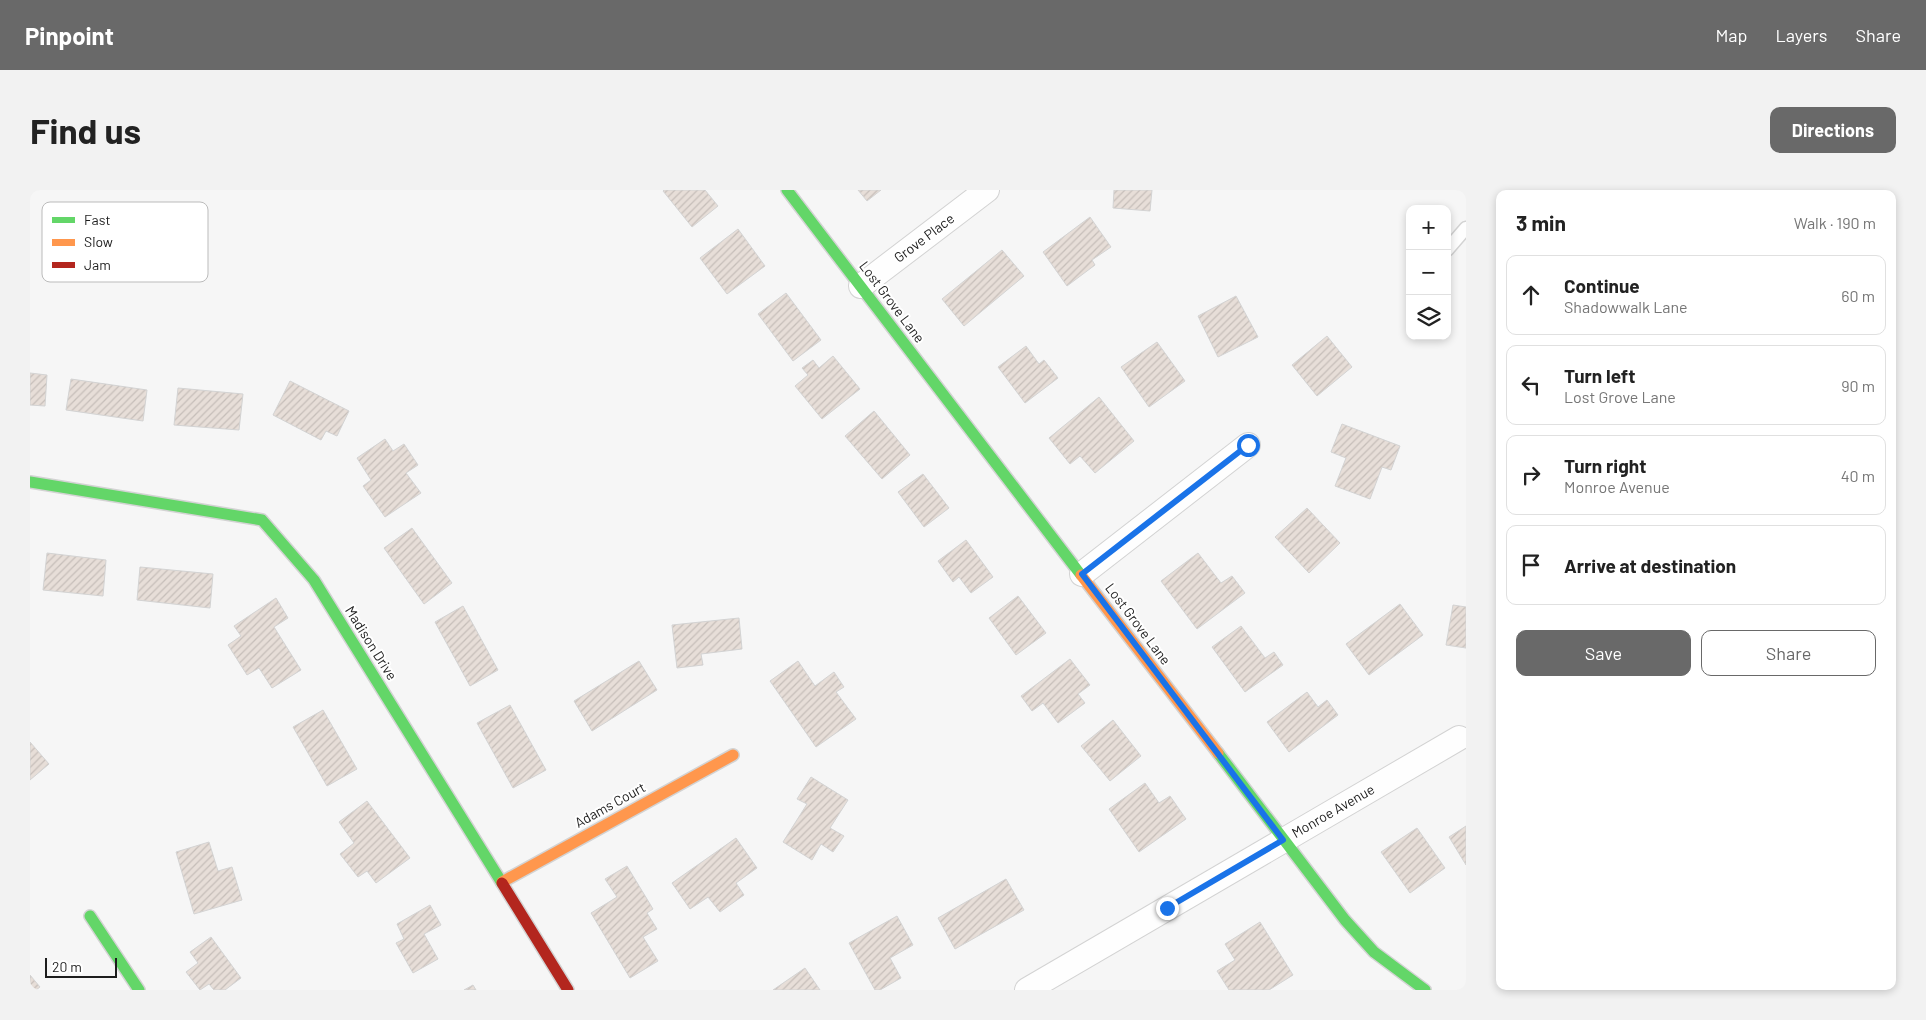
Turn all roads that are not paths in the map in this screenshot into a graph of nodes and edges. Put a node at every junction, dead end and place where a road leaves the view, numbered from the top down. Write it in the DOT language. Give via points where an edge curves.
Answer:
graph roads {
  1 [pos="787,190"];
  2 [pos="987,190"];
  3 [pos="1466,228"];
  4 [pos="1451,245"];
  5 [pos="861,286"];
  6 [pos="1248,445"];
  7 [pos="30,482"];
  8 [pos="1082,574"];
  9 [pos="1459,738"];
  10 [pos="733,755"];
  11 [pos="1283,840"];
  12 [pos="502,882"];
  13 [pos="90,916"];
  14 [pos="139,990"];
  15 [pos="568,990"];
  16 [pos="1027,990"];
  17 [pos="1425,990"];
  1 -- 5 [label="street, Lost Grove Lane"];
  2 -- 5 [label="street, Grove Place"];
  3 -- 4 [label="lane"];
  5 -- 8 [label="street, Lost Grove Lane"];
  6 -- 8 [label="street"];
  7 -- 12 [label="street, Madison Drive" via="262,520 314,580"];
  8 -- 11 [label="street, Lost Grove Lane"];
  9 -- 11 [label="street, Monroe Avenue"];
  10 -- 12 [label="street, Adams Court"];
  11 -- 16 [label="street, Monroe Avenue"];
  11 -- 17 [label="street, Lost Grove Lane" via="1374,952"];
  12 -- 15 [label="street, Madison Drive"];
  13 -- 14 [label="street"];
}
